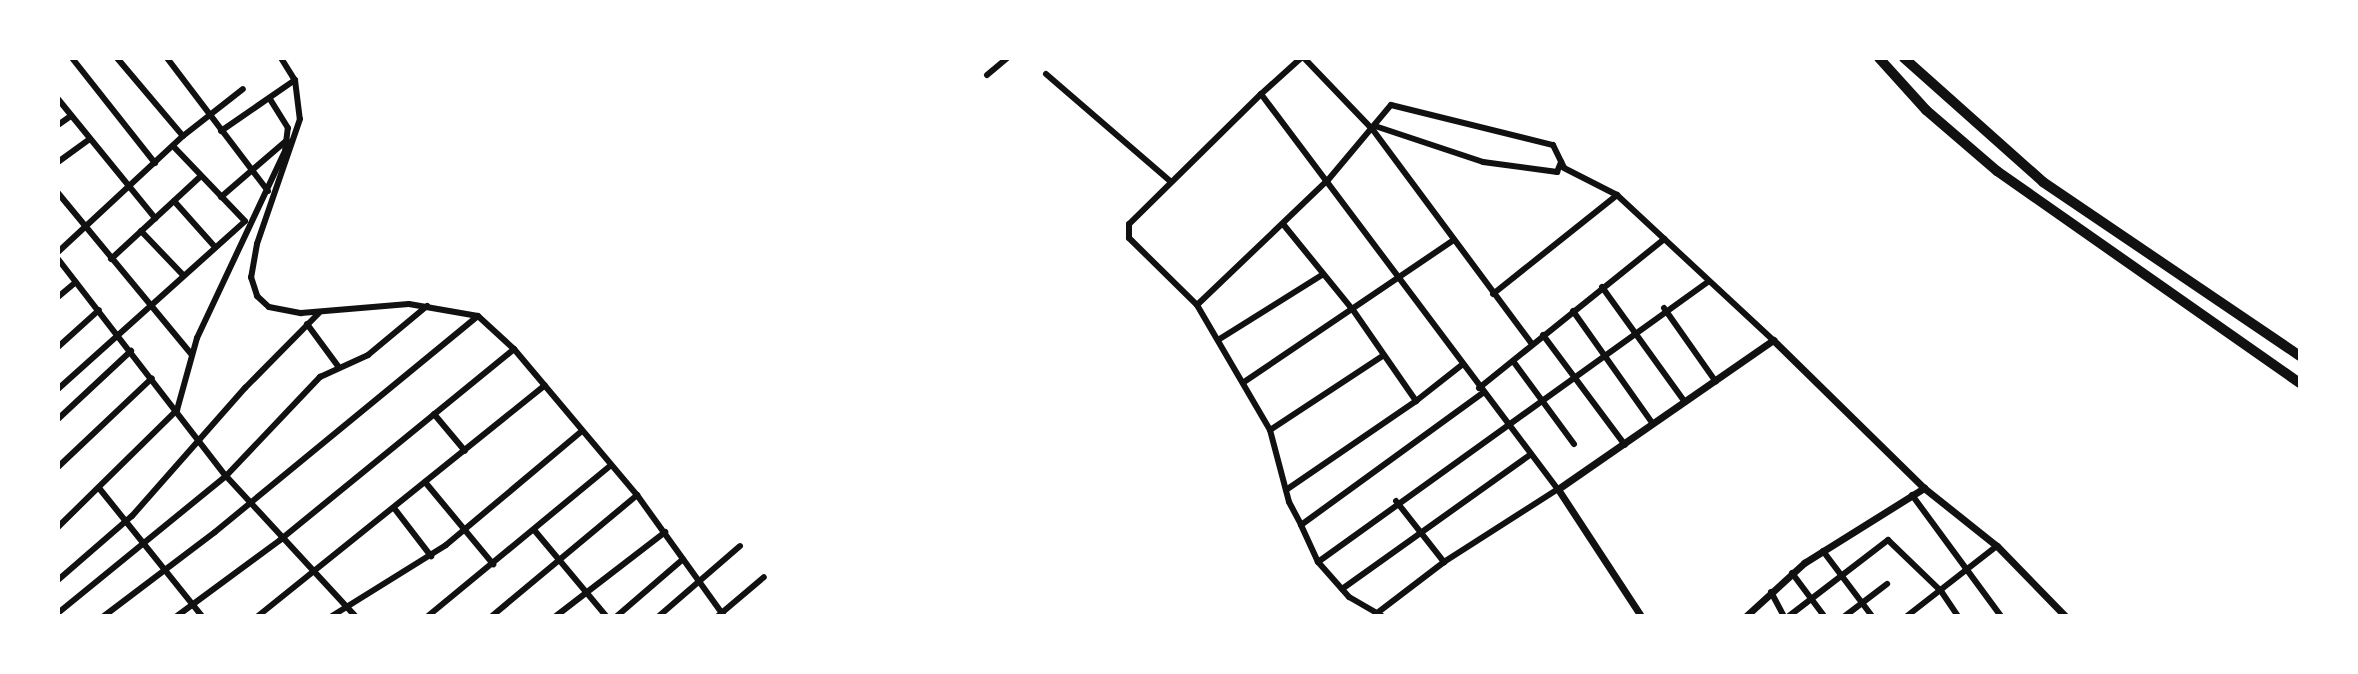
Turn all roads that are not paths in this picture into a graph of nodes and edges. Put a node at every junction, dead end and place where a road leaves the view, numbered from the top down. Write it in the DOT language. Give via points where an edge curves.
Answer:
graph roads {
  1 [pos="72,58"];
  2 [pos="117,58"];
  3 [pos="167,58"];
  4 [pos="281,58"];
  5 [pos="1007,58"];
  6 [pos="1303,58"];
  7 [pos="1879,58"];
  8 [pos="1904,58"];
  9 [pos="1046,74"];
  10 [pos="987,75"];
  11 [pos="295,80"];
  12 [pos="243,89"];
  13 [pos="1261,94"];
  14 [pos="58,99"];
  15 [pos="270,99"];
  16 [pos="208,114"];
  17 [pos="71,116"];
  18 [pos="58,125"];
  19 [pos="1374,128"];
  20 [pos="221,131"];
  21 [pos="183,136"];
  22 [pos="90,139"];
  23 [pos="287,140"];
  24 [pos="173,146"];
  25 [pos="58,162"];
  26 [pos="1561,162"];
  27 [pos="155,163"];
  28 [pos="251,170"];
  29 [pos="201,176"];
  30 [pos="1328,180"];
  31 [pos="1171,182"];
  32 [pos="129,189"];
  33 [pos="268,191"];
  34 [pos="58,193"];
  35 [pos="1617,195"];
  36 [pos="221,197"];
  37 [pos="174,201"];
  38 [pos="155,218"];
  39 [pos="247,223"];
  40 [pos="1283,224"];
  41 [pos="85,229"];
  42 [pos="141,231"];
  43 [pos="1664,239"];
  44 [pos="1452,241"];
  45 [pos="215,247"];
  46 [pos="58,252"];
  47 [pos="58,259"];
  48 [pos="111,259"];
  49 [pos="183,275"];
  50 [pos="1322,275"];
  51 [pos="1401,275"];
  52 [pos="1709,281"];
  53 [pos="76,282"];
  54 [pos="1602,287"];
  55 [pos="1493,294"];
  56 [pos="58,297"];
  57 [pos="1197,305"];
  58 [pos="427,306"];
  59 [pos="150,307"];
  60 [pos="1664,308"];
  61 [pos="99,310"];
  62 [pos="1353,310"];
  63 [pos="1573,311"];
  64 [pos="319,313"];
  65 [pos="478,316"];
  66 [pos="307,324"];
  67 [pos="1635,332"];
  68 [pos="118,334"];
  69 [pos="1543,335"];
  70 [pos="1218,340"];
  71 [pos="1773,340"];
  72 [pos="1532,344"];
  73 [pos="58,347"];
  74 [pos="514,349"];
  75 [pos="131,351"];
  76 [pos="191,354"];
  77 [pos="1384,355"];
  78 [pos="2300,356"];
  79 [pos="1604,357"];
  80 [pos="1513,361"];
  81 [pos="1463,364"];
  82 [pos="338,366"];
  83 [pos="1574,377"];
  84 [pos="152,378"];
  85 [pos="1244,382"];
  86 [pos="1716,382"];
  87 [pos="2300,383"];
  88 [pos="545,385"];
  89 [pos="58,389"];
  90 [pos="1481,390"];
  91 [pos="1542,398"];
  92 [pos="1416,401"];
  93 [pos="1685,402"];
  94 [pos="177,410"];
  95 [pos="434,414"];
  96 [pos="58,419"];
  97 [pos="1506,423"];
  98 [pos="1653,424"];
  99 [pos="1270,430"];
  100 [pos="582,431"];
  101 [pos="199,439"];
  102 [pos="1574,444"];
  103 [pos="1625,445"];
  104 [pos="465,451"];
  105 [pos="1531,454"];
  106 [pos="611,465"];
  107 [pos="58,467"];
  108 [pos="226,476"];
  109 [pos="425,482"];
  110 [pos="99,488"];
  111 [pos="1924,488"];
  112 [pos="1558,489"];
  113 [pos="1286,490"];
  114 [pos="637,495"];
  115 [pos="1912,495"];
  116 [pos="1396,501"];
  117 [pos="250,504"];
  118 [pos="394,508"];
  119 [pos="128,520"];
  120 [pos="1301,525"];
  121 [pos="58,527"];
  122 [pos="465,530"];
  123 [pos="535,531"];
  124 [pos="1420,531"];
  125 [pos="665,532"];
  126 [pos="280,540"];
  127 [pos="148,543"];
  128 [pos="740,546"];
  129 [pos="1997,546"];
  130 [pos="1823,551"];
  131 [pos="431,556"];
  132 [pos="683,559"];
  133 [pos="560,561"];
  134 [pos="1318,562"];
  135 [pos="1444,562"];
  136 [pos="493,564"];
  137 [pos="168,569"];
  138 [pos="1970,571"];
  139 [pos="1792,573"];
  140 [pos="314,575"];
  141 [pos="1842,576"];
  142 [pos="764,577"];
  143 [pos="58,580"];
  144 [pos="699,582"];
  145 [pos="1887,584"];
  146 [pos="1342,589"];
  147 [pos="1941,591"];
  148 [pos="585,592"];
  149 [pos="1771,592"];
  150 [pos="1811,599"];
  151 [pos="1862,603"];
  152 [pos="193,604"];
  153 [pos="343,609"];
  154 [pos="58,613"];
  155 [pos="721,615"];
  156 [pos="1379,615"];
  157 [pos="1912,615"];
  158 [pos="104,616"];
  159 [pos="177,616"];
  160 [pos="202,616"];
  161 [pos="258,616"];
  162 [pos="332,616"];
  163 [pos="355,616"];
  164 [pos="428,616"];
  165 [pos="492,616"];
  166 [pos="556,616"];
  167 [pos="606,616"];
  168 [pos="617,616"];
  169 [pos="659,616"];
  170 [pos="1641,616"];
  171 [pos="1746,616"];
  172 [pos="1787,616"];
  173 [pos="1824,616"];
  174 [pos="1845,616"];
  175 [pos="1872,616"];
  176 [pos="1958,616"];
  177 [pos="2001,616"];
  178 [pos="2065,616"];
  1 -- 27 [label="street"];
  2 -- 21 [label="street"];
  3 -- 16 [label="street"];
  4 -- 11 [label="street"];
  5 -- 10 [label="street"];
  6 -- 13 [label="street"];
  6 -- 19 [label="street"];
  7 -- 87 [label="highway" via="1926,110 1997,171"];
  8 -- 78 [label="highway" via="2043,182"];
  9 -- 31 [label="street"];
  11 -- 15 [label="street"];
  11 -- 64 [label="street" via="297,136 260,232 251,277 257,296 269,307"];
  12 -- 16 [label="street"];
  13 -- 30 [label="street"];
  13 -- 31 [label="street"];
  14 -- 17 [label="street"];
  15 -- 20 [label="street"];
  15 -- 23 [label="street" via="286,122"];
  16 -- 20 [label="street"];
  16 -- 21 [label="street"];
  17 -- 18 [label="street"];
  17 -- 22 [label="street"];
  19 -- 26 [label="street" via="1483,162 1557,172"];
  19 -- 26 [label="street" via="1384,107 1402,105 1553,145"];
  19 -- 30 [label="street"];
  19 -- 44 [label="street"];
  20 -- 28 [label="street"];
  21 -- 24 [label="street"];
  22 -- 25 [label="street"];
  22 -- 32 [label="street"];
  23 -- 28 [label="street"];
  23 -- 33 [label="street"];
  24 -- 27 [label="street"];
  24 -- 29 [label="street"];
  26 -- 35 [label="street"];
  27 -- 32 [label="street"];
  28 -- 33 [label="street"];
  28 -- 36 [label="street"];
  29 -- 36 [label="street"];
  29 -- 37 [label="street"];
  30 -- 40 [label="street"];
  30 -- 51 [label="street"];
  31 -- 57 [label="street" via="1129,224 1129,238"];
  32 -- 38 [label="street"];
  32 -- 41 [label="street"];
  33 -- 39 [label="street"];
  34 -- 41 [label="street"];
  35 -- 43 [label="street"];
  35 -- 55 [label="street"];
  36 -- 39 [label="street"];
  37 -- 38 [label="street"];
  37 -- 45 [label="street"];
  38 -- 42 [label="street"];
  39 -- 45 [label="street"];
  39 -- 76 [label="street"];
  40 -- 50 [label="street"];
  40 -- 57 [label="street"];
  41 -- 46 [label="street"];
  41 -- 48 [label="street"];
  42 -- 48 [label="street"];
  42 -- 49 [label="street"];
  43 -- 52 [label="street"];
  43 -- 54 [label="street"];
  44 -- 51 [label="street"];
  44 -- 55 [label="street"];
  45 -- 49 [label="street"];
  47 -- 53 [label="street"];
  48 -- 59 [label="street"];
  49 -- 59 [label="street"];
  50 -- 62 [label="street"];
  50 -- 70 [label="street"];
  51 -- 62 [label="street"];
  51 -- 81 [label="street"];
  52 -- 60 [label="street"];
  52 -- 71 [label="street"];
  53 -- 56 [label="street"];
  53 -- 61 [label="street"];
  54 -- 63 [label="street"];
  54 -- 67 [label="street"];
  55 -- 72 [label="street"];
  57 -- 70 [label="street"];
  58 -- 64 [label="street"];
  58 -- 65 [label="street"];
  58 -- 82 [label="street" via="368,355"];
  59 -- 68 [label="street"];
  59 -- 76 [label="street"];
  60 -- 67 [label="street"];
  60 -- 86 [label="street"];
  61 -- 68 [label="street"];
  61 -- 73 [label="street"];
  62 -- 77 [label="street"];
  62 -- 85 [label="street"];
  63 -- 69 [label="street"];
  63 -- 79 [label="street"];
  64 -- 66 [label="street"];
  65 -- 74 [label="street"];
  65 -- 117 [label="street"];
  66 -- 82 [label="street"];
  66 -- 101 [label="street"];
  67 -- 79 [label="street"];
  67 -- 93 [label="street"];
  68 -- 75 [label="street"];
  68 -- 89 [label="street"];
  69 -- 72 [label="street"];
  69 -- 83 [label="street"];
  70 -- 85 [label="street"];
  71 -- 86 [label="street"];
  71 -- 111 [label="street"];
  72 -- 80 [label="street"];
  74 -- 88 [label="street"];
  74 -- 95 [label="street"];
  75 -- 84 [label="street"];
  75 -- 96 [label="street"];
  76 -- 94 [label="street"];
  77 -- 92 [label="street"];
  77 -- 99 [label="street"];
  79 -- 83 [label="street"];
  79 -- 98 [label="street"];
  80 -- 90 [label="street"];
  80 -- 91 [label="street"];
  81 -- 90 [label="street"];
  81 -- 92 [label="street"];
  82 -- 108 [label="street" via="320,377"];
  83 -- 91 [label="street"];
  83 -- 103 [label="street"];
  84 -- 94 [label="street"];
  84 -- 107 [label="street"];
  85 -- 99 [label="street"];
  86 -- 93 [label="street"];
  88 -- 100 [label="street"];
  88 -- 104 [label="street"];
  90 -- 97 [label="street"];
  90 -- 120 [label="street"];
  91 -- 97 [label="street"];
  91 -- 102 [label="street"];
  92 -- 113 [label="street"];
  93 -- 98 [label="street"];
  94 -- 101 [label="street"];
  94 -- 110 [label="street"];
  95 -- 104 [label="street"];
  95 -- 126 [label="street"];
  97 -- 105 [label="street"];
  97 -- 116 [label="street"];
  98 -- 103 [label="street"];
  99 -- 113 [label="street"];
  100 -- 106 [label="street"];
  100 -- 122 [label="street"];
  101 -- 108 [label="street"];
  101 -- 119 [label="street"];
  103 -- 112 [label="street"];
  104 -- 109 [label="street"];
  105 -- 112 [label="street"];
  105 -- 124 [label="street"];
  106 -- 114 [label="street"];
  106 -- 123 [label="street"];
  108 -- 117 [label="street"];
  108 -- 127 [label="street"];
  109 -- 118 [label="street"];
  109 -- 122 [label="street"];
  110 -- 119 [label="street"];
  110 -- 121 [label="street"];
  111 -- 115 [label="street"];
  111 -- 129 [label="street"];
  112 -- 135 [label="street"];
  112 -- 170 [label="street"];
  113 -- 120 [label="street"];
  114 -- 125 [label="street"];
  114 -- 133 [label="street"];
  115 -- 130 [label="street"];
  115 -- 138 [label="street"];
  116 -- 124 [label="street"];
  116 -- 134 [label="street"];
  117 -- 126 [label="street"];
  117 -- 137 [label="street"];
  118 -- 131 [label="street"];
  118 -- 140 [label="street"];
  119 -- 127 [label="street"];
  119 -- 143 [label="street"];
  120 -- 134 [label="street"];
  122 -- 131 [label="street"];
  122 -- 136 [label="street"];
  123 -- 133 [label="street"];
  123 -- 136 [label="street"];
  124 -- 135 [label="street"];
  124 -- 146 [label="street"];
  125 -- 132 [label="street"];
  125 -- 148 [label="street"];
  126 -- 140 [label="street"];
  126 -- 152 [label="street"];
  127 -- 137 [label="street"];
  127 -- 154 [label="street"];
  128 -- 144 [label="street"];
  129 -- 138 [label="street"];
  129 -- 178 [label="street"];
  130 -- 139 [label="street"];
  130 -- 141 [label="street"];
  131 -- 153 [label="street"];
  132 -- 144 [label="street"];
  132 -- 168 [label="street"];
  133 -- 148 [label="street"];
  133 -- 165 [label="street"];
  134 -- 146 [label="street"];
  135 -- 156 [label="street"];
  136 -- 164 [label="street"];
  137 -- 152 [label="street"];
  137 -- 158 [label="street"];
  138 -- 147 [label="street"];
  138 -- 177 [label="street"];
  139 -- 149 [label="street"];
  139 -- 150 [label="street"];
  140 -- 153 [label="street"];
  140 -- 161 [label="street"];
  141 -- 147 [label="street" via="1888,540"];
  141 -- 150 [label="street"];
  141 -- 151 [label="street"];
  142 -- 155 [label="street"];
  144 -- 155 [label="street"];
  144 -- 169 [label="street"];
  145 -- 151 [label="street"];
  146 -- 156 [label="street"];
  147 -- 157 [label="street"];
  147 -- 176 [label="street"];
  148 -- 166 [label="street"];
  148 -- 167 [label="street"];
  149 -- 171 [label="street"];
  149 -- 172 [label="street"];
  150 -- 172 [label="street"];
  150 -- 173 [label="street"];
  151 -- 174 [label="street"];
  151 -- 175 [label="street"];
  152 -- 159 [label="street"];
  152 -- 160 [label="street"];
  153 -- 162 [label="street"];
  153 -- 163 [label="street"];
}
